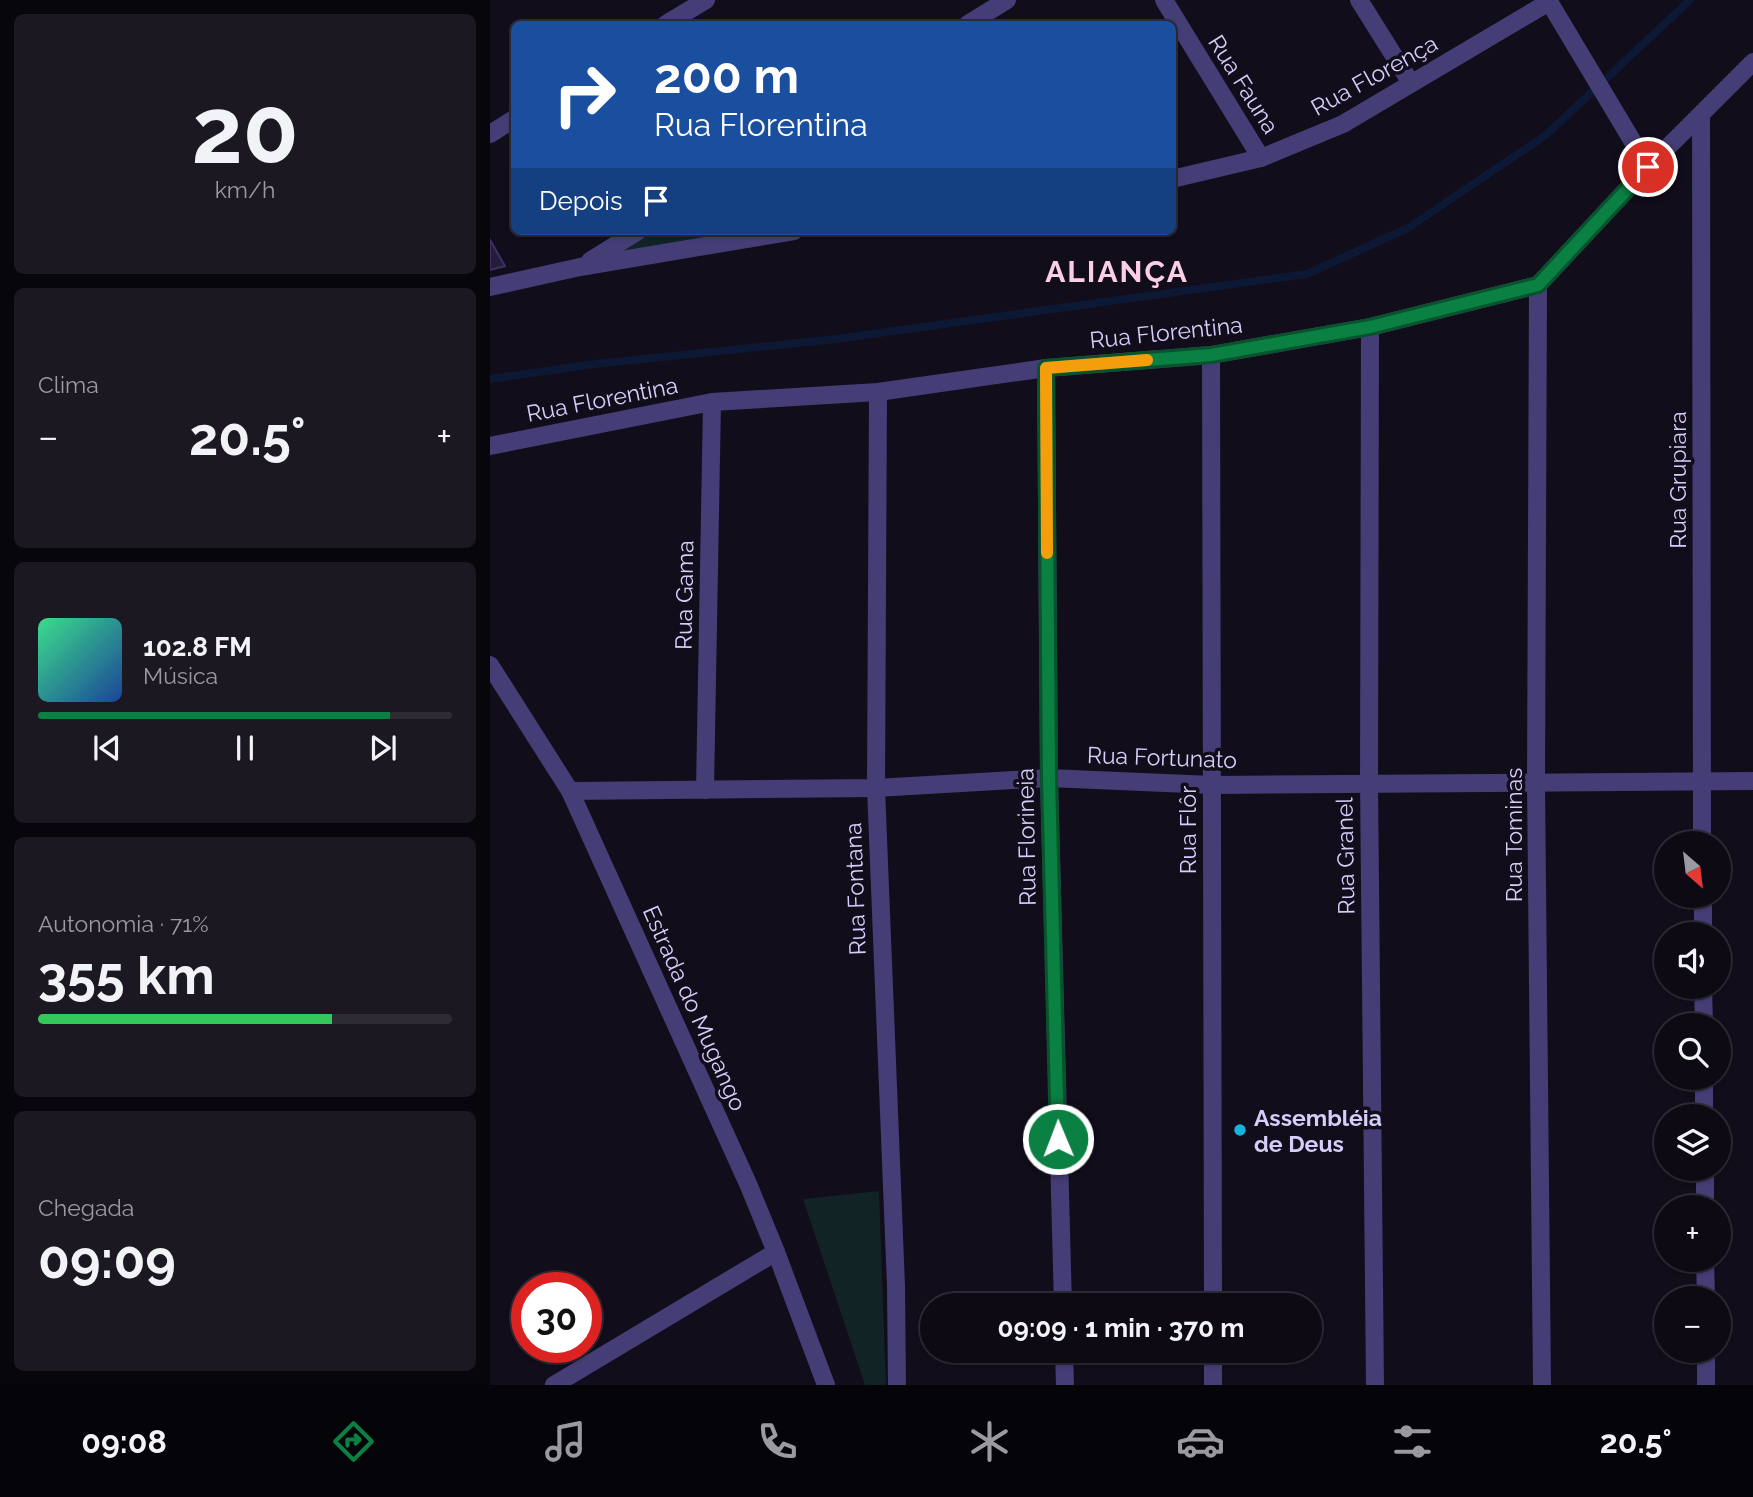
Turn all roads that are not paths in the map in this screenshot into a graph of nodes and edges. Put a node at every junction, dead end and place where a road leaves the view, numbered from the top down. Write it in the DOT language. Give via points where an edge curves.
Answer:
graph roads {
  1 [pos="706,0"];
  2 [pos="1007,0"];
  3 [pos="1164,0"];
  4 [pos="1359,0"];
  5 [pos="1548,1"];
  6 [pos="991,19"];
  7 [pos="671,21"];
  8 [pos="1753,62"];
  9 [pos="1411,83"];
  10 [pos="1701,116"];
  11 [pos="511,121"];
  12 [pos="490,134"];
  13 [pos="1261,159"];
  14 [pos="1648,167"];
  15 [pos="1176,177"];
  16 [pos="632,235"];
  17 [pos="770,235"];
  18 [pos="580,267"];
  19 [pos="1538,285"];
  20 [pos="490,287"];
  21 [pos="1370,327"];
  22 [pos="1211,355"];
  23 [pos="1046,368"];
  24 [pos="878,391"];
  25 [pos="712,402"];
  26 [pos="490,446"];
  27 [pos="490,665"];
  28 [pos="1049,778"];
  29 [pos="1702,781"];
  30 [pos="1753,781"];
  31 [pos="1536,783"];
  32 [pos="1369,784"];
  33 [pos="1212,785"];
  34 [pos="876,789"];
  35 [pos="705,790"];
  36 [pos="570,791"];
  37 [pos="1702,831"];
  38 [pos="776,1252"];
  39 [pos="1063,1293"];
  40 [pos="1213,1293"];
  41 [pos="1064,1363"];
  42 [pos="1213,1363"];
  43 [pos="1706,1363"];
  44 [pos="554,1385"];
  45 [pos="826,1385"];
  46 [pos="897,1385"];
  47 [pos="1065,1385"];
  48 [pos="1213,1385"];
  49 [pos="1376,1385"];
  50 [pos="1542,1385"];
  51 [pos="1706,1385"];
  1 -- 7 [label="street"];
  2 -- 6 [label="street"];
  3 -- 13 [label="street, Rua Fauna"];
  4 -- 9 [label="street"];
  5 -- 9 [label="street, Rua Florença"];
  5 -- 14 [label="street"];
  8 -- 10 [label="street"];
  9 -- 13 [label="street, Rua Florença" via="1343,124"];
  10 -- 14 [label="street"];
  10 -- 29 [label="street, Rua Grupiara"];
  11 -- 12 [label="street"];
  13 -- 15 [label="street, Rua Florença"];
  14 -- 19 [label="street"];
  16 -- 18 [label="street"];
  17 -- 18 [label="street"];
  18 -- 20 [label="street"];
  19 -- 21 [label="street, Rua Florentina"];
  19 -- 31 [label="street, Rua Tominas"];
  21 -- 22 [label="street, Rua Florentina"];
  21 -- 32 [label="street, Rua Granel"];
  22 -- 23 [label="street, Rua Florentina"];
  22 -- 33 [label="street, Rua Flôr"];
  23 -- 24 [label="street, Rua Florentina"];
  23 -- 28 [label="street, Rua Florineia"];
  24 -- 25 [label="street, Rua Florentina"];
  24 -- 34 [label="street, Rua Fontana"];
  25 -- 26 [label="street, Rua Florentina"];
  25 -- 35 [label="street, Rua Gama"];
  27 -- 36 [label="street, Estrada do Mugango"];
  28 -- 33 [label="street, Rua Fortunato"];
  28 -- 34 [label="street, Rua Fortunato"];
  28 -- 39 [label="street, Rua Florineia"];
  29 -- 30 [label="street, Rua Fortunato"];
  29 -- 31 [label="street, Rua Fortunato"];
  29 -- 37 [label="street, Rua Grupiara"];
  31 -- 32 [label="street, Rua Fortunato"];
  31 -- 50 [label="street, Rua Tominas"];
  32 -- 33 [label="street, Rua Fortunato"];
  32 -- 49 [label="street, Rua Granel"];
  33 -- 40 [label="street, Rua Flôr"];
  34 -- 35 [label="street, Rua Fortunato"];
  34 -- 46 [label="street, Rua Fontana"];
  35 -- 36 [label="street, Rua Fortunato"];
  36 -- 38 [label="street, Estrada do Mugango"];
  38 -- 44 [label="street"];
  38 -- 45 [label="street, Estrada do Mugango"];
  41 -- 47 [label="street"];
  42 -- 48 [label="street"];
  43 -- 51 [label="street"];
}
